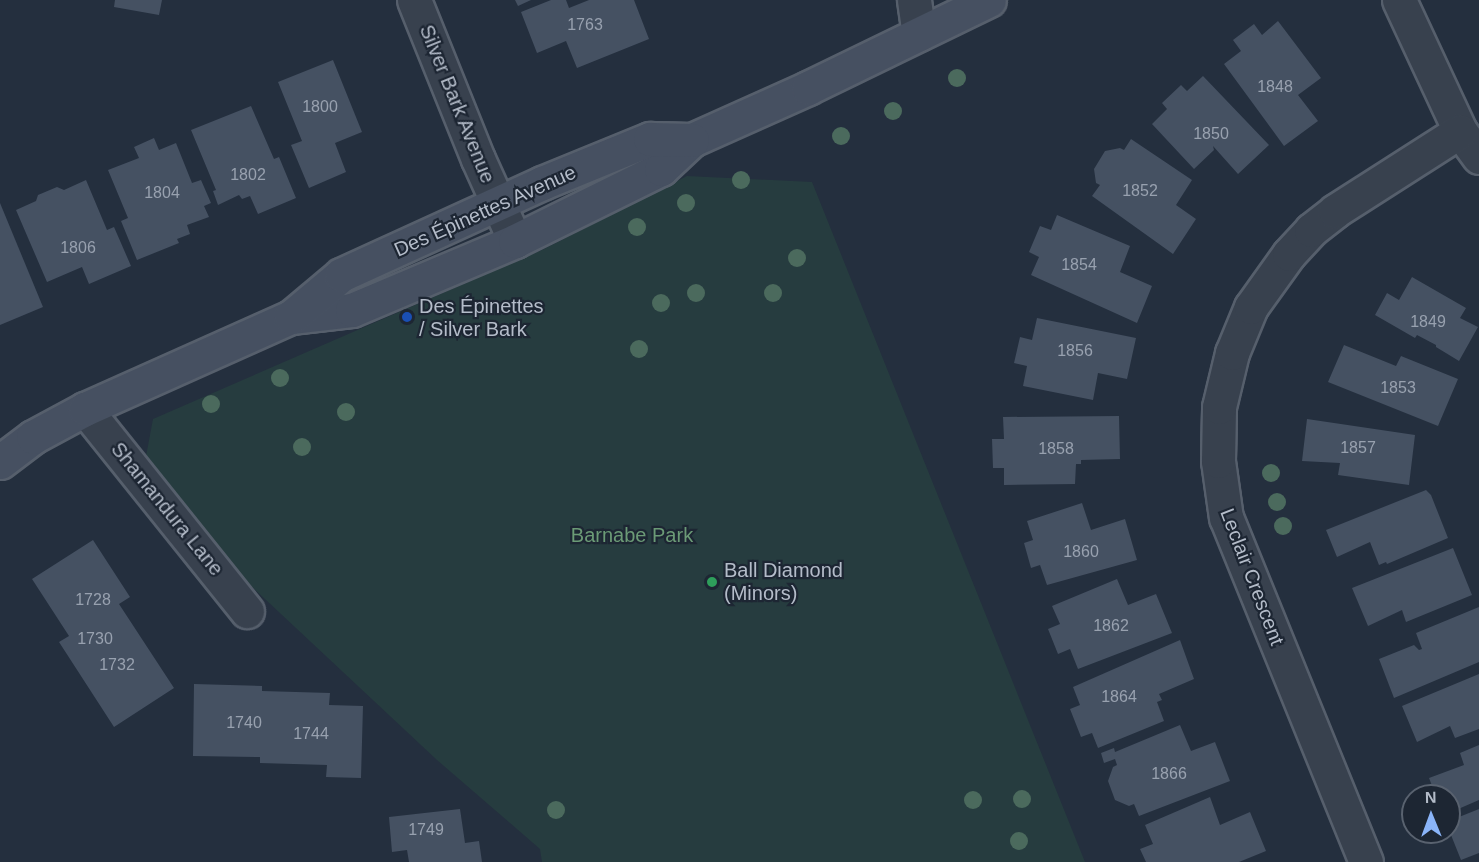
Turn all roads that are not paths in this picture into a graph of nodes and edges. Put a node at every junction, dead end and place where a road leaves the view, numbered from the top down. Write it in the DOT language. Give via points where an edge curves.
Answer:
graph roads {
  1 [pos="414,0"];
  2 [pos="914,0"];
  3 [pos="989,0"];
  4 [pos="1399,0"];
  5 [pos="919,34"];
  6 [pos="1460,130"];
  7 [pos="692,140"];
  8 [pos="1479,157"];
  9 [pos="498,203"];
  10 [pos="515,241"];
  11 [pos="291,316"];
  12 [pos="86,409"];
  13 [pos="0,462"];
  14 [pos="247,611"];
  15 [pos="1366,862"];
  1 -- 9 [label="street, Silver Bark Avenue"];
  2 -- 5 [label="street"];
  3 -- 5 [label="street, Des Épinettes Avenue"];
  4 -- 6 [label="street"];
  5 -- 7 [label="street, Des Épinettes Avenue"];
  6 -- 8 [label="street"];
  6 -- 15 [label="street, Leclair Crescent" via="1335,211 1289,254 1251,307 1232,353 1219,407 1218,461 1226,518"];
  7 -- 9 [label="street, Des Épinettes Avenue" via="650,139"];
  7 -- 10 [label="street, Des Épinettes Avenue" via="661,169"];
  9 -- 10 [label="street, Silver Bark Avenue"];
  9 -- 11 [label="street, Des Épinettes Avenue" via="341,275"];
  10 -- 11 [label="street, Des Épinettes Avenue" via="352,310"];
  11 -- 12 [label="street, Des Épinettes Avenue"];
  12 -- 13 [label="street, Des Épinettes Avenue" via="33,437"];
  12 -- 14 [label="street, Shamandura Lane"];
}
